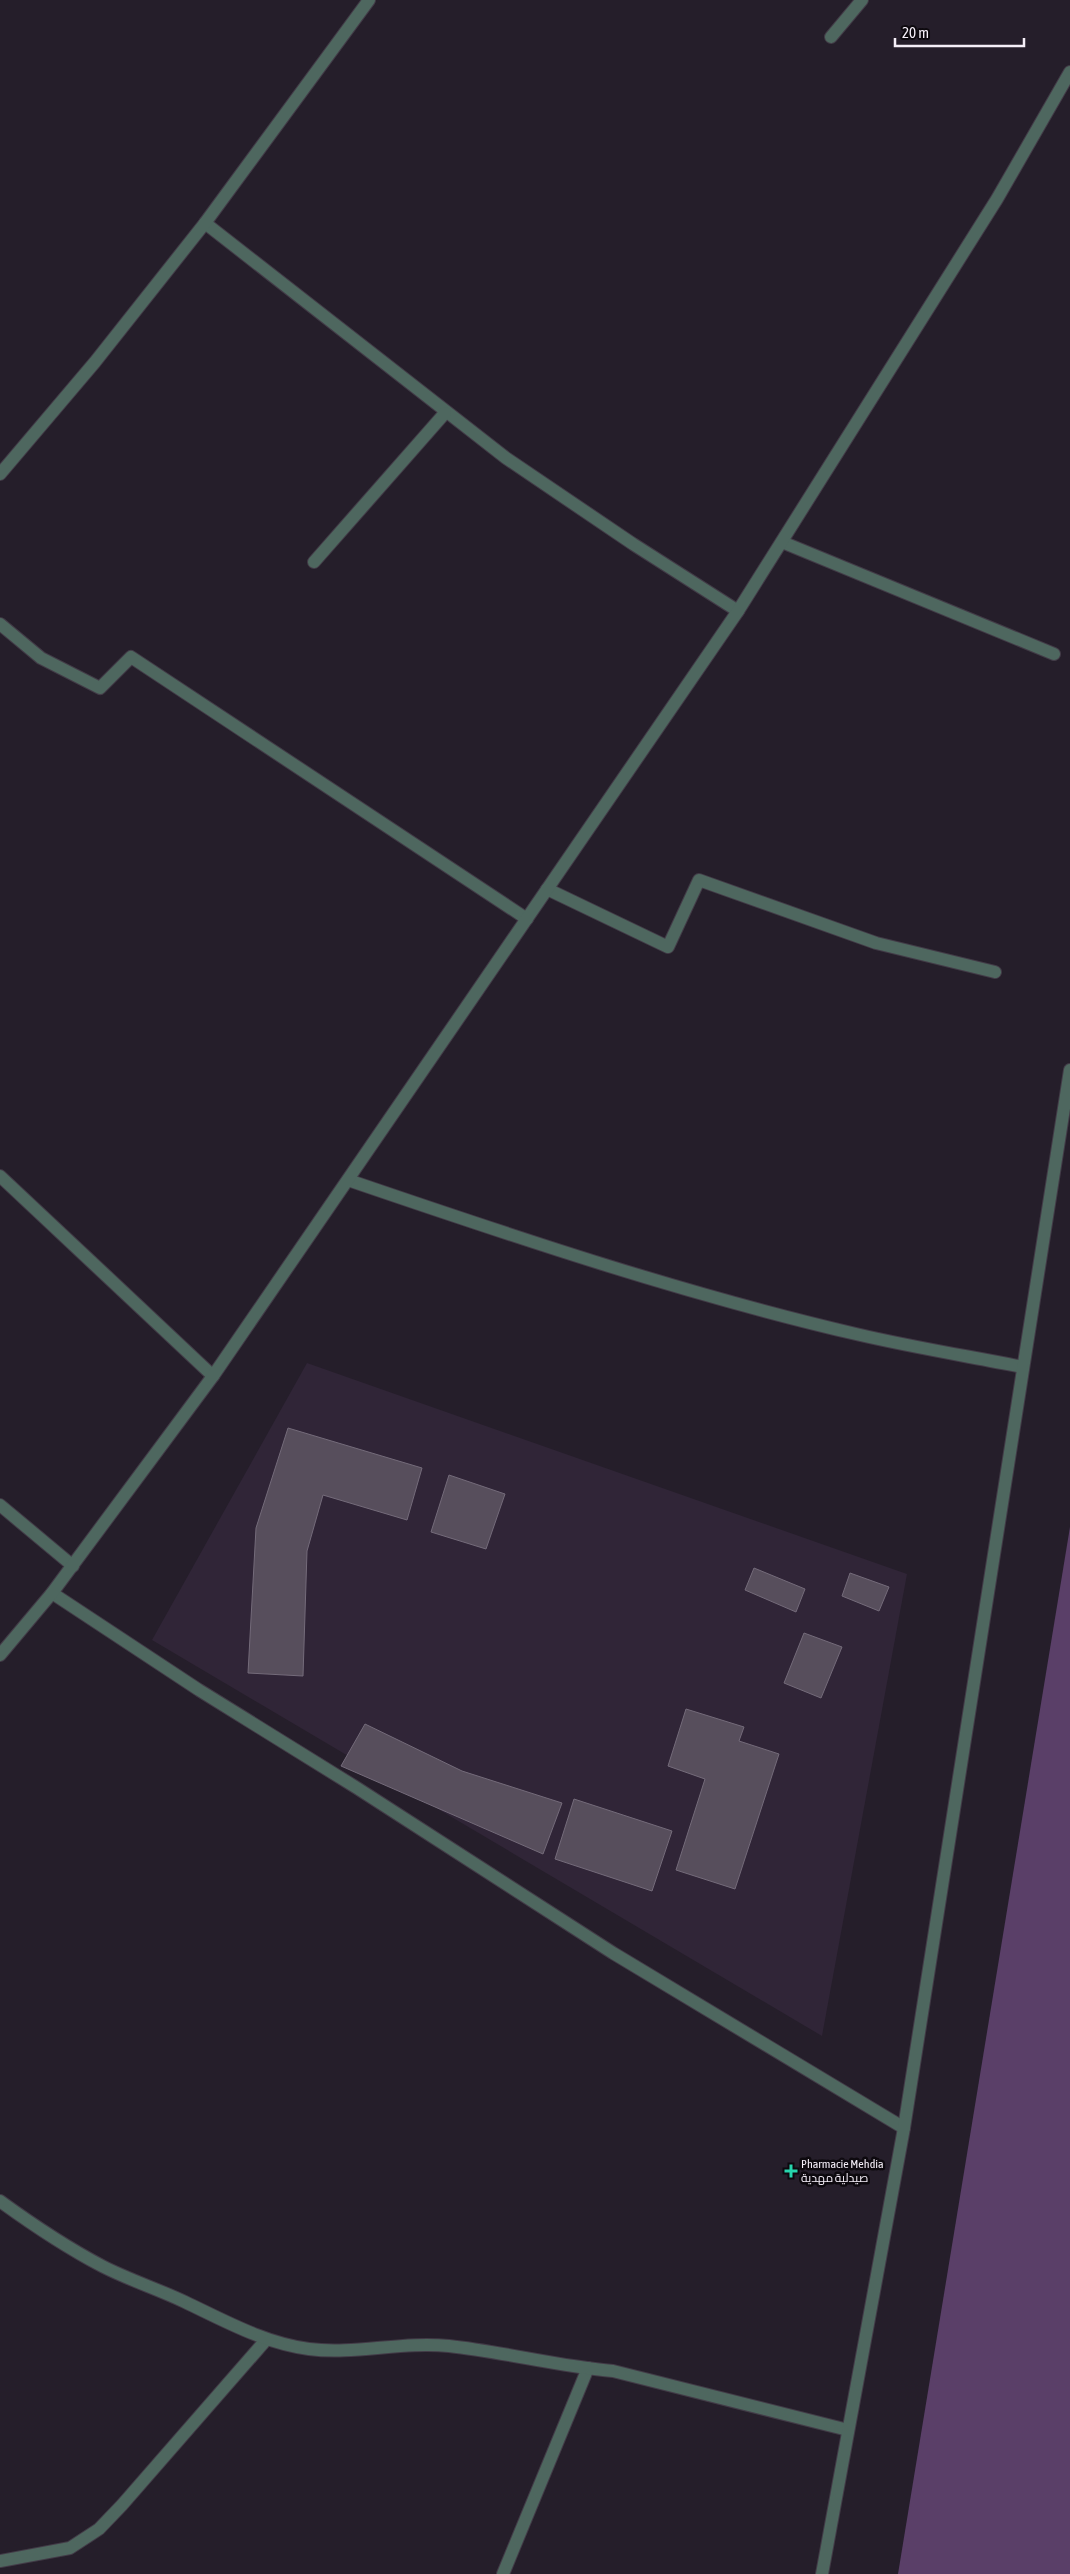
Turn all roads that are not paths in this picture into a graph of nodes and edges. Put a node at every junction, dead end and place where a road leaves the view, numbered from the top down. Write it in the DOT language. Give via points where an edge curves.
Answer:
graph roads {
  1 [pos="369,0"];
  2 [pos="862,0"];
  3 [pos="832,37"];
  4 [pos="1070,72"];
  5 [pos="205,223"];
  6 [pos="445,413"];
  7 [pos="0,474"];
  8 [pos="782,542"];
  9 [pos="314,562"];
  10 [pos="738,610"];
  11 [pos="0,624"];
  12 [pos="1054,654"];
  13 [pos="547,888"];
  14 [pos="527,919"];
  15 [pos="995,972"];
  16 [pos="1070,1070"];
  17 [pos="0,1176"];
  18 [pos="348,1180"];
  19 [pos="1023,1367"];
  20 [pos="213,1376"];
  21 [pos="0,1505"];
  22 [pos="73,1566"];
  23 [pos="52,1593"];
  24 [pos="0,1655"];
  25 [pos="904,2128"];
  26 [pos="0,2200"];
  27 [pos="266,2340"];
  28 [pos="588,2368"];
  29 [pos="848,2430"];
  30 [pos="0,2561"];
  31 [pos="503,2574"];
  32 [pos="822,2574"];
  1 -- 5 [label="street"];
  2 -- 3 [label="street"];
  4 -- 8 [label="street" via="998,199"];
  5 -- 6 [label="street"];
  5 -- 7 [label="street" via="96,362"];
  6 -- 9 [label="street"];
  6 -- 10 [label="street" via="522,469"];
  8 -- 10 [label="street"];
  8 -- 12 [label="street"];
  10 -- 13 [label="street"];
  11 -- 14 [label="street" via="41,658 100,688 131,657"];
  13 -- 14 [label="street"];
  13 -- 15 [label="street" via="668,947 699,880 876,943"];
  14 -- 18 [label="street"];
  16 -- 19 [label="street"];
  17 -- 20 [label="street"];
  18 -- 19 [label="street" via="469,1222 708,1296 856,1334"];
  18 -- 20 [label="street"];
  19 -- 25 [label="street"];
  20 -- 22 [label="street"];
  21 -- 22 [label="street"];
  22 -- 23 [label="street"];
  23 -- 24 [label="street"];
  23 -- 25 [label="street" via="613,1953"];
  25 -- 29 [label="street"];
  26 -- 27 [label="street" via="49,2237 104,2267"];
  27 -- 28 [label="street" via="308,2349 340,2351 391,2346 446,2346 514,2354"];
  27 -- 30 [label="street" via="98,2529 70,2548"];
  28 -- 29 [label="street" via="614,2370"];
  28 -- 31 [label="street"];
  29 -- 32 [label="street"];
}
